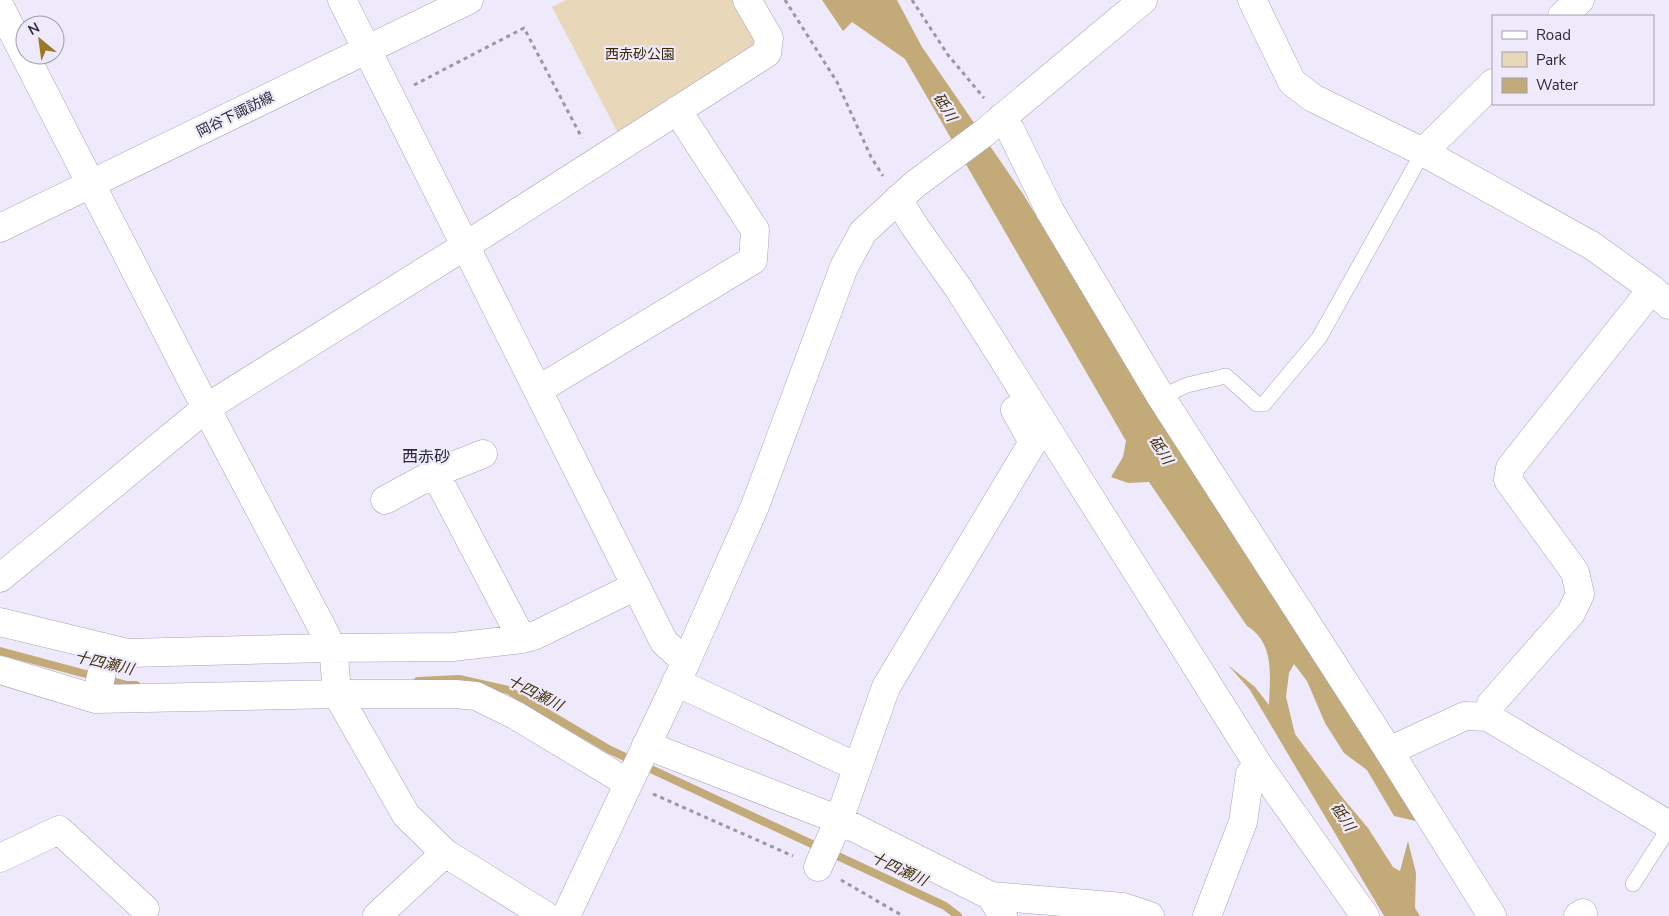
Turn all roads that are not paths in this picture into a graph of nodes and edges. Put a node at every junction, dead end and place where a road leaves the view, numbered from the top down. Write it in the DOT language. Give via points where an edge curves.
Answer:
graph roads {
  1 [pos="342,0"];
  2 [pos="469,0"];
  3 [pos="747,0"];
  4 [pos="1143,0"];
  5 [pos="1252,0"];
  6 [pos="1580,0"];
  7 [pos="0,7"];
  8 [pos="1563,15"];
  9 [pos="367,50"];
  10 [pos="1492,85"];
  11 [pos="677,110"];
  12 [pos="992,125"];
  13 [pos="1423,152"];
  14 [pos="90,183"];
  15 [pos="906,192"];
  16 [pos="0,228"];
  17 [pos="465,246"];
  18 [pos="1660,297"];
  19 [pos="1008,367"];
  20 [pos="538,390"];
  21 [pos="1161,396"];
  22 [pos="206,408"];
  23 [pos="483,454"];
  24 [pos="435,474"];
  25 [pos="385,500"];
  26 [pos="0,578"];
  27 [pos="636,586"];
  28 [pos="0,622"];
  29 [pos="522,639"];
  30 [pos="107,652"];
  31 [pos="331,652"];
  32 [pos="0,670"];
  33 [pos="681,672"];
  34 [pos="336,692"];
  35 [pos="97,695"];
  36 [pos="1488,717"];
  37 [pos="645,747"];
  38 [pos="1390,751"];
  39 [pos="1260,766"];
  40 [pos="858,767"];
  41 [pos="629,780"];
  42 [pos="837,822"];
  43 [pos="1669,827"];
  44 [pos="445,852"];
  45 [pos="0,858"];
  46 [pos="819,864"];
  47 [pos="1633,884"];
  48 [pos="997,906"];
  49 [pos="146,909"];
  50 [pos="377,916"];
  51 [pos="546,916"];
  52 [pos="566,916"];
  53 [pos="1150,916"];
  54 [pos="1207,916"];
  55 [pos="1365,916"];
  56 [pos="1492,916"];
  1 -- 9 [label="street"];
  2 -- 9 [label="street, 岡谷下諏訪線"];
  3 -- 11 [label="street" via="769,38 767,52"];
  4 -- 12 [label="street"];
  5 -- 13 [label="street" via="1292,82 1312,98"];
  6 -- 8 [label="street"];
  7 -- 14 [label="street"];
  9 -- 14 [label="street, 岡谷下諏訪線"];
  9 -- 17 [label="street"];
  10 -- 13 [label="street"];
  11 -- 17 [label="street"];
  11 -- 20 [label="street" via="755,230 753,260"];
  12 -- 15 [label="street"];
  12 -- 21 [label="street" via="1011,130 1050,210"];
  13 -- 18 [label="street" via="1591,245"];
  13 -- 21 [label="lane" via="1319,338 1264,404 1257,404 1226,376 1187,385"];
  14 -- 16 [label="street, 岡谷下諏訪線"];
  14 -- 22 [label="street"];
  15 -- 19 [label="street"];
  15 -- 33 [label="street" via="863,232 844,267 754,506"];
  17 -- 20 [label="street"];
  17 -- 22 [label="street"];
  18 -- 36 [label="street" via="1510,468 1508,480 1575,572 1580,594 1571,613 1491,704"];
  19 -- 39 [label="street"];
  19 -- 40 [label="street" via="995,376 1033,442 886,686"];
  20 -- 27 [label="street"];
  21 -- 38 [label="street"];
  22 -- 26 [label="street"];
  22 -- 31 [label="street" via="326,635"];
  23 -- 24 [label="street"];
  24 -- 25 [label="street"];
  24 -- 29 [label="street"];
  27 -- 29 [label="street"];
  27 -- 33 [label="street"];
  28 -- 30 [label="street"];
  29 -- 31 [label="street" via="453,647"];
  30 -- 31 [label="street"];
  30 -- 35 [label="street"];
  31 -- 34 [label="street"];
  32 -- 35 [label="street"];
  33 -- 37 [label="street"];
  33 -- 40 [label="street"];
  34 -- 35 [label="street"];
  34 -- 41 [label="street" via="476,696"];
  34 -- 44 [label="street" via="406,815"];
  36 -- 38 [label="street" via="1465,716"];
  36 -- 43 [label="street"];
  37 -- 41 [label="street"];
  37 -- 42 [label="street"];
  38 -- 56 [label="street"];
  39 -- 54 [label="street" via="1250,774 1243,822"];
  39 -- 55 [label="street"];
  40 -- 42 [label="street"];
  41 -- 52 [label="street"];
  42 -- 46 [label="street"];
  42 -- 48 [label="street"];
  43 -- 47 [label="lane"];
  44 -- 50 [label="street"];
  44 -- 51 [label="street"];
  45 -- 49 [label="street" via="59,830"];
  48 -- 53 [label="street" via="1123,908"];
}
